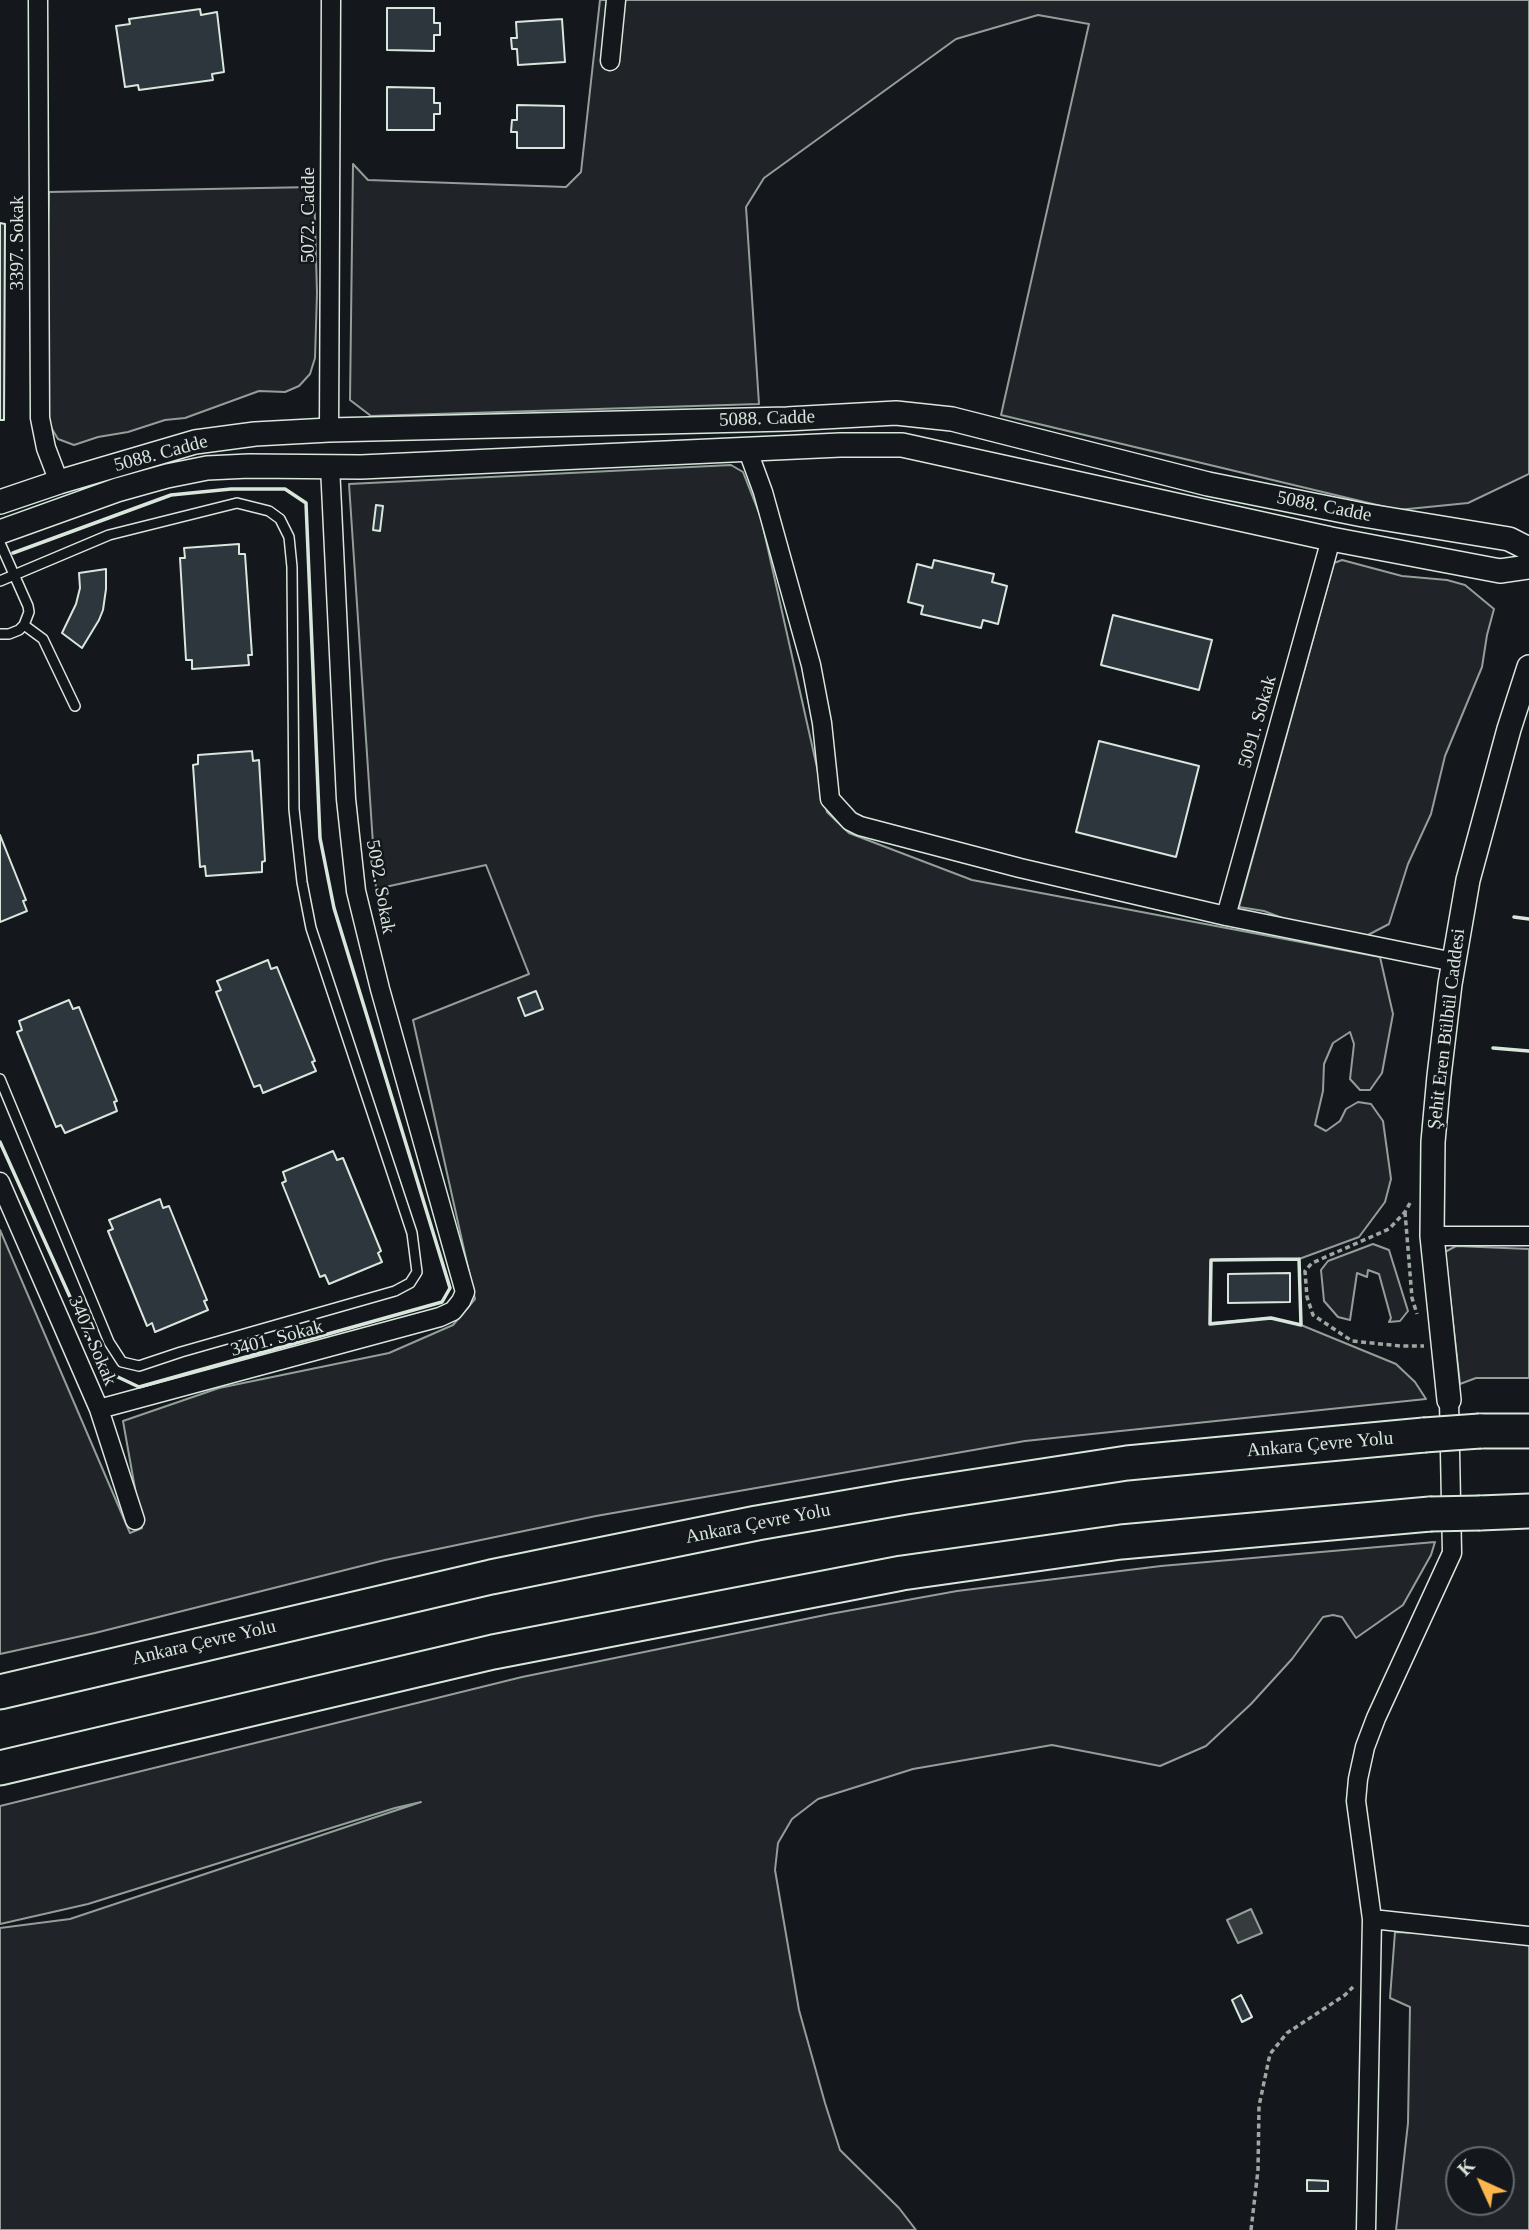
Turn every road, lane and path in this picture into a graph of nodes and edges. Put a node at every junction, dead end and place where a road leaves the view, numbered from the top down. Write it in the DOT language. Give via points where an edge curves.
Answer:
graph roads {
  1 [pos="38,0"];
  2 [pos="331,0"];
  3 [pos="615,0"];
  4 [pos="610,61"];
  5 [pos="329,430"];
  6 [pos="748,451"];
  7 [pos="330,466"];
  8 [pos="59,482"];
  9 [pos="0,502"];
  10 [pos="0,532"];
  11 [pos="1331,539"];
  12 [pos="0,543"];
  13 [pos="1529,548"];
  14 [pos="1529,567"];
  15 [pos="15,575"];
  16 [pos="0,581"];
  17 [pos="24,625"];
  18 [pos="0,634"];
  19 [pos="1529,667"];
  20 [pos="75,706"];
  21 [pos="1226,916"];
  22 [pos="1454,962"];
  23 [pos="0,1080"];
  24 [pos="0,1182"];
  25 [pos="1415,1195"];
  26 [pos="1405,1212"];
  27 [pos="1432,1236"];
  28 [pos="1529,1236"];
  29 [pos="461,1301"];
  30 [pos="1420,1322"];
  31 [pos="1446,1366"];
  32 [pos="1449,1399"];
  33 [pos="99,1409"];
  34 [pos="1529,1431"];
  35 [pos="1529,1511"];
  36 [pos="135,1520"];
  37 [pos="0,1692"];
  38 [pos="0,1768"];
  39 [pos="1373,1919"];
  40 [pos="1529,1936"];
  41 [pos="1371,1968"];
  42 [pos="1251,2230"];
  43 [pos="1366,2230"];
  1 -- 8 [label="street, 3397. Sokak" via="40,418"];
  2 -- 5 [label="street, 5072. Cadde"];
  3 -- 4 [label="street"];
  5 -- 8 [label="street, 5088. Cadde" via="195,442"];
  5 -- 13 [label="street, 5088. Cadde" via="924,415 1208,484 1509,540"];
  6 -- 7 [label="street, 5088. Cadde"];
  6 -- 11 [label="street, 5088. Cadde" via="902,445"];
  6 -- 21 [label="street" via="811,665 830,799 842,814 860,826"];
  7 -- 10 [label="street, 5088. Cadde" via="221,468 167,476"];
  7 -- 29 [label="street, 5092. Sokak" via="346,799 356,891 464,1282"];
  8 -- 9 [label="street, 5088. Cadde"];
  11 -- 14 [label="street, 5088. Cadde" via="1500,571"];
  11 -- 21 [label="street, 5091. Sokak"];
  12 -- 15 [label="lane"];
  15 -- 16 [label="lane"];
  15 -- 17 [label="lane" via="28,606"];
  15 -- 23 [label="lane" via="109,535 237,503 269,511 280,519 289,537 292,567 294,809 302,883 311,928 412,1233 417,1272 410,1283 395,1290 139,1366 122,1362 109,1342"];
  17 -- 18 [label="lane" via="13,634"];
  17 -- 20 [label="lane" via="43,639"];
  19 -- 22 [label="street, Şehit Eren Bülbül Caddesi" via="1468,880"];
  21 -- 22 [label="street"];
  22 -- 27 [label="street, Şehit Eren Bülbül Caddesi" via="1433,1142"];
  24 -- 33 [label="street, 3407. Sokak"];
  25 -- 26 [label="path"];
  26 -- 30 [label="path" via="1412,1298"];
  26 -- 31 [label="path" via="1377,1236 1312,1263 1305,1270 1307,1297 1313,1315 1352,1341 1427,1346"];
  27 -- 28 [label="street"];
  27 -- 31 [label="street, Şehit Eren Bülbül Caddesi"];
  29 -- 33 [label="street, 3401. Sokak" via="440,1317"];
  31 -- 32 [label="street, Şehit Eren Bülbül Caddesi"];
  32 -- 39 [label="street" via="1452,1553 1376,1718 1358,1779 1356,1801"];
  33 -- 36 [label="street, 3407. Sokak"];
  34 -- 37 [label="highway, Ankara Çevre Yolu, bridge" via="1424,1435 1126,1463 893,1499 491,1577"];
  35 -- 38 [label="highway, bridge" via="1430,1514 1121,1542 902,1573 494,1652"];
  39 -- 40 [label="street"];
  39 -- 41 [label="street"];
  41 -- 42 [label="path" via="1345,1995 1287,2033 1270,2054 1259,2106"];
  41 -- 43 [label="street"];
}
